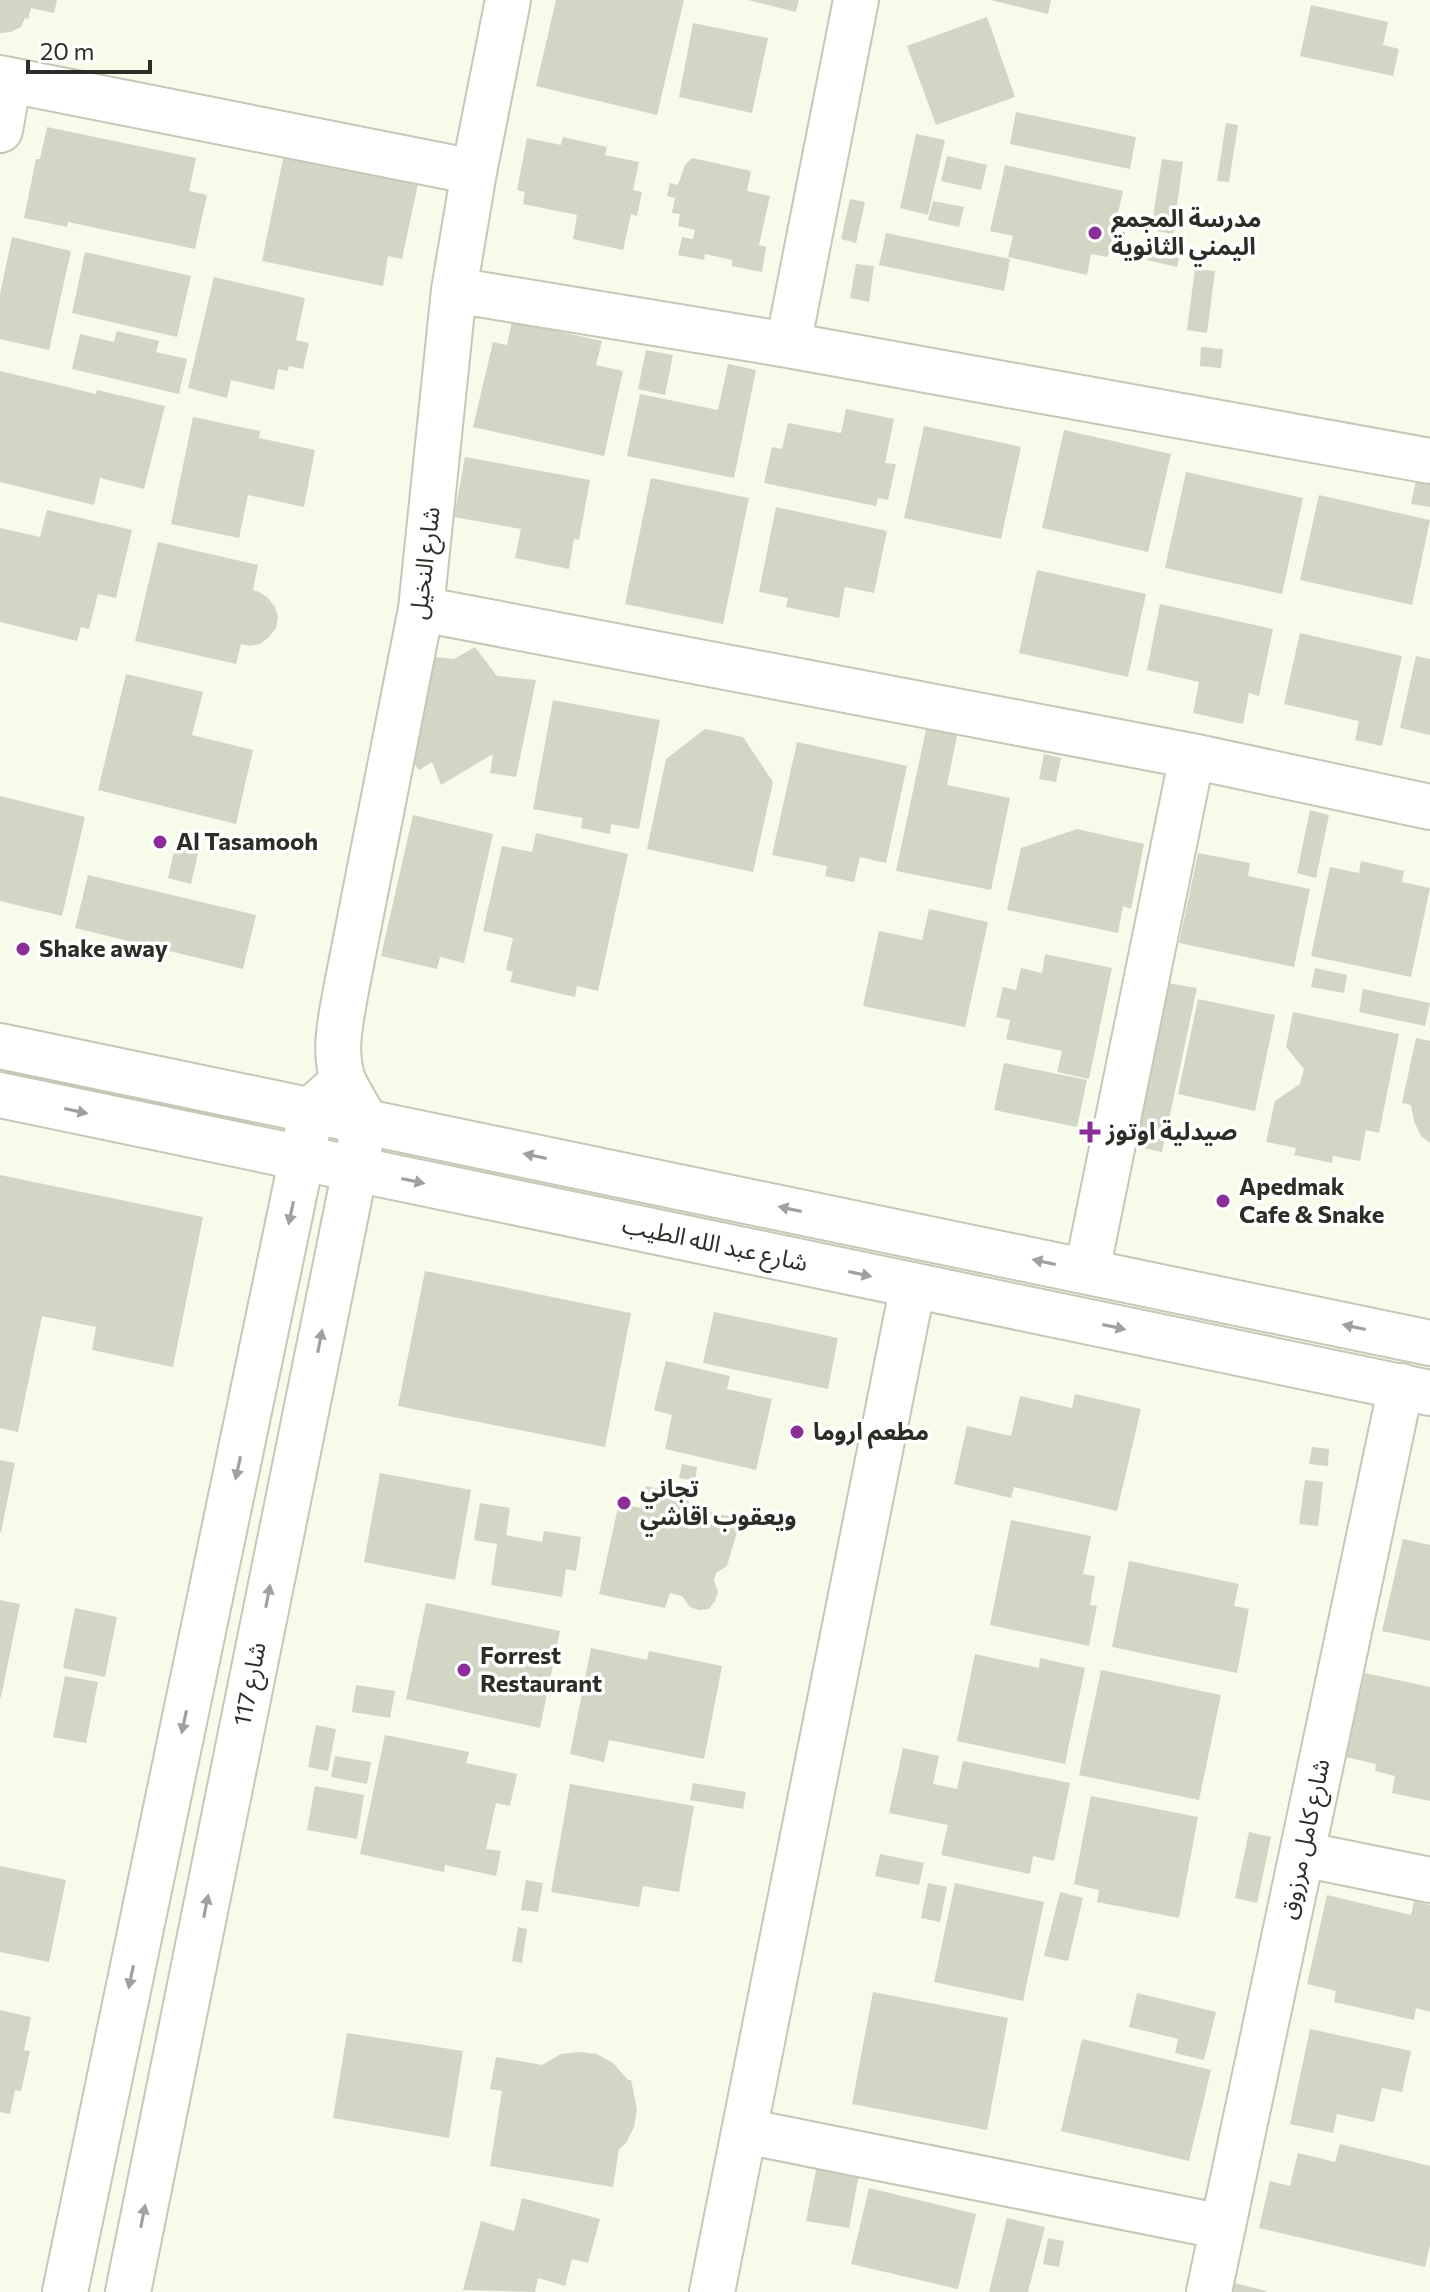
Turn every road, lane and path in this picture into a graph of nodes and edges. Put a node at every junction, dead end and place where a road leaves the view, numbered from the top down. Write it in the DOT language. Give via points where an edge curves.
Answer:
graph roads {
  1 [pos="508,0"];
  2 [pos="856,0"];
  3 [pos="5,79"];
  4 [pos="0,130"];
  5 [pos="474,172"];
  6 [pos="454,290"];
  7 [pos="788,345"];
  8 [pos="1430,461"];
  9 [pos="421,609"];
  10 [pos="1192,756"];
  11 [pos="1430,807"];
  12 [pos="0,1046"];
  13 [pos="0,1095"];
  14 [pos="328,1095"];
  15 [pos="365,1120"];
  16 [pos="303,1158"];
  17 [pos="355,1169"];
  18 [pos="1087,1271"];
  19 [pos="913,1285"];
  20 [pos="1430,1343"];
  21 [pos="1415,1390"];
  22 [pos="1302,1854"];
  23 [pos="1430,1880"];
  24 [pos="745,2131"];
  25 [pos="1223,2227"];
  26 [pos="65,2292"];
  27 [pos="128,2292"];
  28 [pos="712,2292"];
  29 [pos="1209,2292"];
  1 -- 5 [label="street, شارع النخيل"];
  2 -- 7 [label="street"];
  3 -- 4 [label="street"];
  3 -- 5 [label="street"];
  5 -- 6 [label="street, شارع النخيل"];
  6 -- 7 [label="street"];
  6 -- 9 [label="street, شارع النخيل"];
  7 -- 8 [label="street"];
  9 -- 10 [label="street"];
  9 -- 14 [label="street, شارع النخيل" via="344,1002 339,1062"];
  10 -- 11 [label="street"];
  10 -- 18 [label="street"];
  12 -- 14 [label="street, شارع عبد الله الطيب"];
  13 -- 16 [label="street, شارع عبد الله الطيب, one-way"];
  14 -- 15 [label="street, شارع عبد الله الطيب"];
  14 -- 16 [label="street"];
  15 -- 17 [label="street, شارع 117"];
  18 -- 15 [label="street, شارع عبد الله الطيب, one-way"];
  16 -- 17 [label="street, شارع عبد الله الطيب"];
  16 -- 26 [label="street, one-way"];
  17 -- 19 [label="street, شارع عبد الله الطيب, one-way"];
  27 -- 17 [label="street, شارع 117, one-way"];
  20 -- 18 [label="street, شارع عبد الله الطيب, one-way"];
  19 -- 21 [label="street, شارع عبد الله الطيب, one-way"];
  19 -- 24 [label="street"];
  21 -- 22 [label="street, شارع كامل مرزوق"];
  22 -- 23 [label="street"];
  22 -- 25 [label="street, شارع كامل مرزوق"];
  24 -- 25 [label="street"];
  24 -- 28 [label="street"];
  25 -- 29 [label="street, شارع كامل مرزوق"];
}
